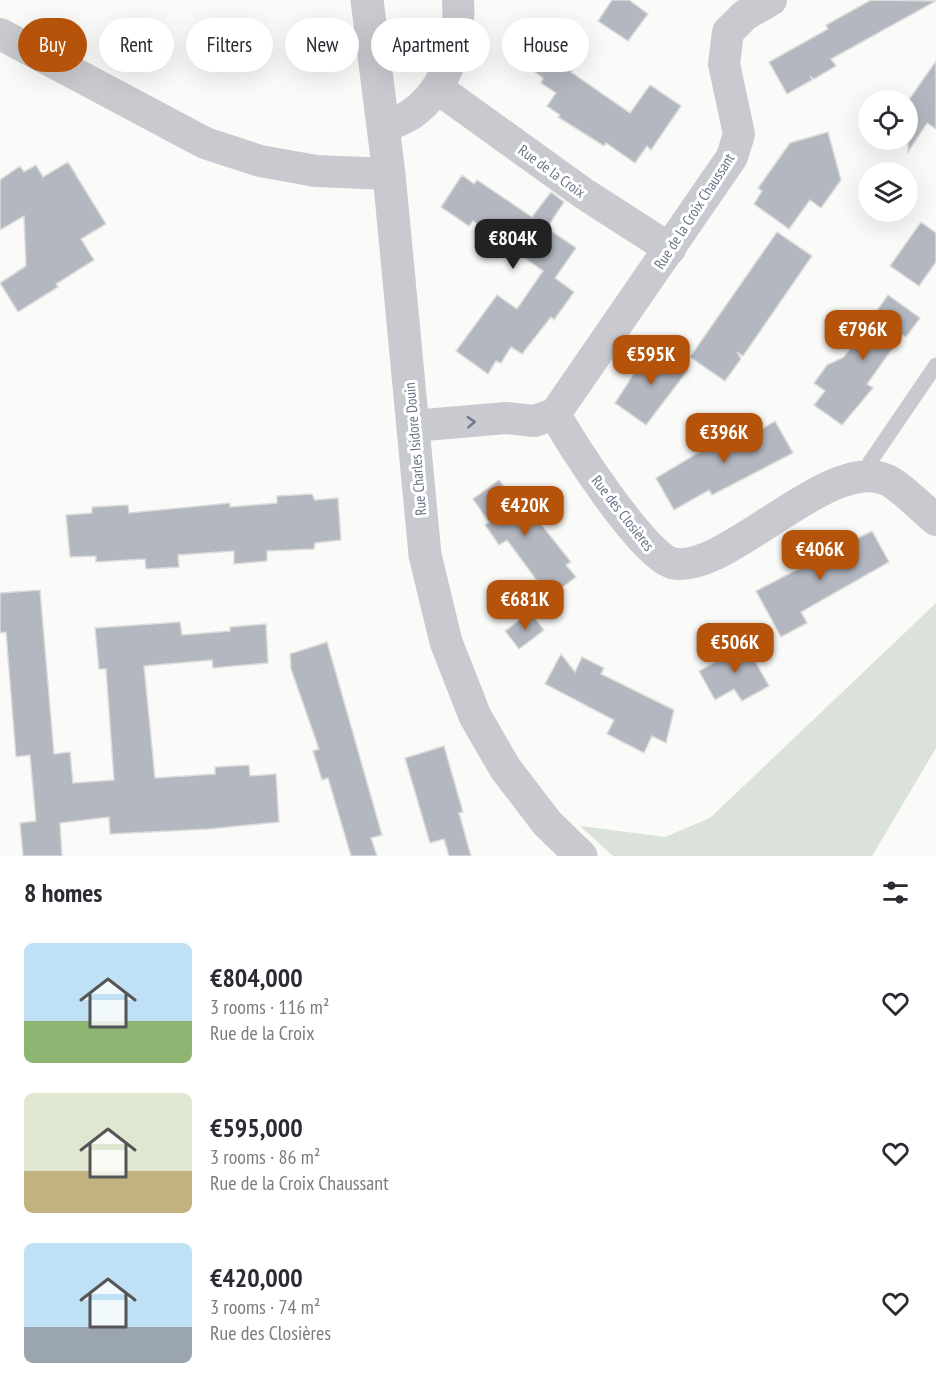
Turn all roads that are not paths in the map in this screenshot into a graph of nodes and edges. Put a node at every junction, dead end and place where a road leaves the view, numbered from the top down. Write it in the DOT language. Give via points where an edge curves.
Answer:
graph roads {
  1 [pos="367,0"];
  2 [pos="458,0"];
  3 [pos="771,0"];
  4 [pos="0,34"];
  5 [pos="437,88"];
  6 [pos="384,127"];
  7 [pos="389,174"];
  8 [pos="670,249"];
  9 [pos="936,365"];
  10 [pos="555,414"];
  11 [pos="413,426"];
  12 [pos="865,476"];
  13 [pos="936,520"];
  14 [pos="581,856"];
  1 -- 6 [label="street, Rue Charles Isidore Douin"];
  2 -- 5 [label="street" via="460,25 452,58"];
  3 -- 8 [label="street, Rue de la Croix Chaussant" via="745,15 728,32 724,63 739,134 732,157"];
  4 -- 7 [label="street" via="205,143 310,170"];
  5 -- 6 [label="street" via="412,114"];
  5 -- 8 [label="street, Rue de la Croix" via="583,193"];
  6 -- 7 [label="street, Rue Charles Isidore Douin"];
  7 -- 11 [label="street, Rue Charles Isidore Douin"];
  8 -- 10 [label="street, Rue de la Croix Chaussant"];
  9 -- 12 [label="lane" via="870,462"];
  11 -- 10 [label="street, one-way" via="506,418 534,421"];
  10 -- 12 [label="street, Rue des Closières" via="585,464 630,522 656,554 673,563 702,560 833,485"];
  11 -- 14 [label="street, Rue Charles Isidore Douin" via="425,555 446,642 475,716 506,768 547,823"];
  12 -- 13 [label="street" via="887,480"];
}
